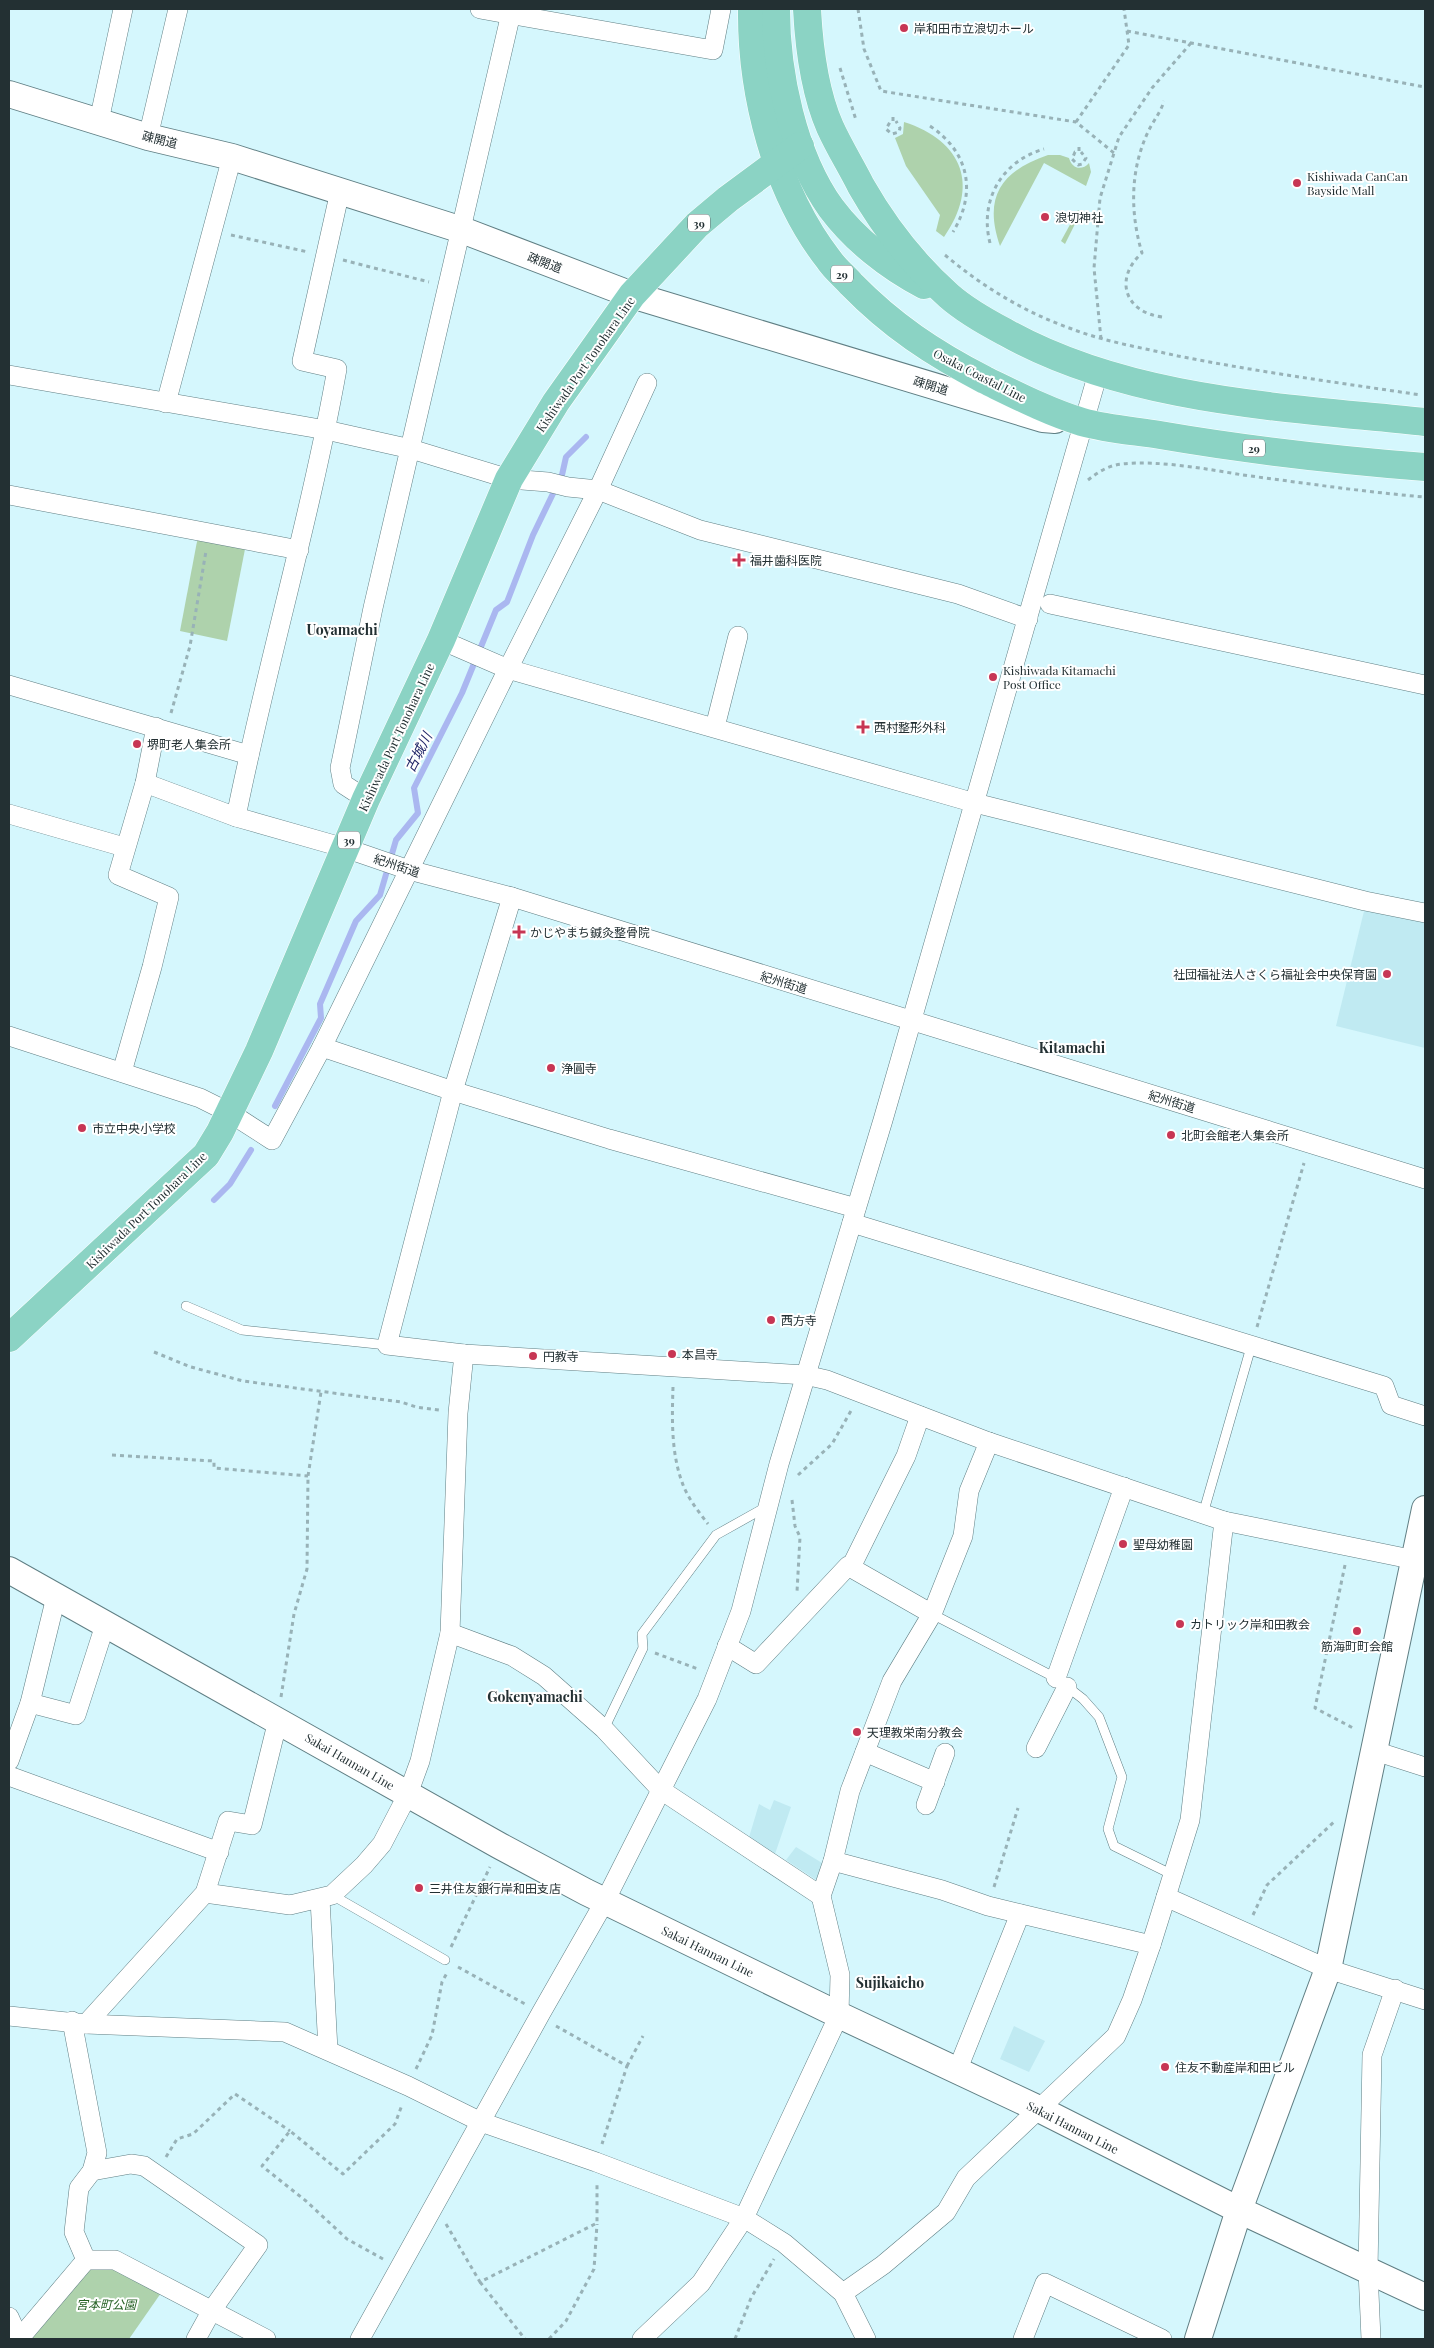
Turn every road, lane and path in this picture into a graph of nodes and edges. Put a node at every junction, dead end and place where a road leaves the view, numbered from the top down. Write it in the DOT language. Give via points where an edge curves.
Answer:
graph roads {
  1 [pos="123,9"];
  2 [pos="178,9"];
  3 [pos="480,9"];
  4 [pos="721,9"];
  5 [pos="752,9"];
  6 [pos="776,9"];
  7 [pos="807,9"];
  8 [pos="858,9"];
  9 [pos="1124,9"];
  10 [pos="512,11"];
  11 [pos="1128,31"];
  12 [pos="1190,42"];
  13 [pos="840,66"];
  14 [pos="1425,87"];
  15 [pos="9,94"];
  16 [pos="1164,100"];
  17 [pos="893,117"];
  18 [pos="99,121"];
  19 [pos="896,121"];
  20 [pos="1076,122"];
  21 [pos="930,126"];
  22 [pos="859,128"];
  23 [pos="148,137"];
  24 [pos="800,146"];
  25 [pos="1079,147"];
  26 [pos="1044,149"];
  27 [pos="1082,152"];
  28 [pos="1114,153"];
  29 [pos="232,157"];
  30 [pos="778,163"];
  31 [pos="340,191"];
  32 [pos="212,230"];
  33 [pos="462,230"];
  34 [pos="953,232"];
  35 [pos="990,243"];
  36 [pos="942,254"];
  37 [pos="326,256"];
  38 [pos="449,287"];
  39 [pos="632,295"];
  40 [pos="950,298"];
  41 [pos="1162,317"];
  42 [pos="1101,339"];
  43 [pos="1098,372"];
  44 [pos="9,375"];
  45 [pos="647,383"];
  46 [pos="1425,396"];
  47 [pos="166,403"];
  48 [pos="1083,422"];
  49 [pos="1425,422"];
  50 [pos="326,430"];
  51 [pos="411,449"];
  52 [pos="1425,467"];
  53 [pos="510,480"];
  54 [pos="1084,486"];
  55 [pos="598,490"];
  56 [pos="9,495"];
  57 [pos="1425,497"];
  58 [pos="209,533"];
  59 [pos="299,550"];
  60 [pos="1050,604"];
  61 [pos="1028,619"];
  62 [pos="738,636"];
  63 [pos="441,640"];
  64 [pos="508,669"];
  65 [pos="9,685"];
  66 [pos="1425,685"];
  67 [pos="715,727"];
  68 [pos="161,729"];
  69 [pos="249,754"];
  70 [pos="144,783"];
  71 [pos="366,800"];
  72 [pos="975,803"];
  73 [pos="9,814"];
  74 [pos="236,817"];
  75 [pos="124,848"];
  76 [pos="345,848"];
  77 [pos="403,868"];
  78 [pos="512,897"];
  79 [pos="1425,913"];
  80 [pos="912,1021"];
  81 [pos="9,1036"];
  82 [pos="322,1047"];
  83 [pos="122,1072"];
  84 [pos="453,1091"];
  85 [pos="230,1113"];
  86 [pos="1309,1143"];
  87 [pos="1425,1179"];
  88 [pos="854,1215"];
  89 [pos="186,1306"];
  90 [pos="9,1338"];
  91 [pos="387,1345"];
  92 [pos="1251,1347"];
  93 [pos="154,1352"];
  94 [pos="464,1354"];
  95 [pos="674,1366"];
  96 [pos="805,1376"];
  97 [pos="322,1392"];
  98 [pos="861,1394"];
  99 [pos="458,1412"];
  100 [pos="920,1416"];
  101 [pos="1425,1416"];
  102 [pos="989,1442"];
  103 [pos="112,1455"];
  104 [pos="777,1471"];
  105 [pos="308,1476"];
  106 [pos="796,1480"];
  107 [pos="1124,1487"];
  108 [pos="768,1505"];
  109 [pos="1425,1509"];
  110 [pos="1203,1514"];
  111 [pos="1224,1521"];
  112 [pos="716,1535"];
  113 [pos="1349,1547"];
  114 [pos="1420,1561"];
  115 [pos="851,1568"];
  116 [pos="9,1570"];
  117 [pos="56,1597"];
  118 [pos="806,1610"];
  119 [pos="932,1614"];
  120 [pos="105,1625"];
  121 [pos="450,1633"];
  122 [pos="727,1646"];
  123 [pos="643,1648"];
  124 [pos="1061,1682"];
  125 [pos="710,1691"];
  126 [pos="30,1703"];
  127 [pos="278,1720"];
  128 [pos="604,1729"];
  129 [pos="1376,1746"];
  130 [pos="1036,1748"];
  131 [pos="865,1752"];
  132 [pos="945,1753"];
  133 [pos="9,1761"];
  134 [pos="1425,1767"];
  135 [pos="9,1776"];
  136 [pos="934,1782"];
  137 [pos="661,1790"];
  138 [pos="408,1794"];
  139 [pos="926,1806"];
  140 [pos="1018,1808"];
  141 [pos="1359,1826"];
  142 [pos="500,1846"];
  143 [pos="219,1852"];
  144 [pos="833,1861"];
  145 [pos="1173,1875"];
  146 [pos="205,1893"];
  147 [pos="821,1896"];
  148 [pos="326,1897"];
  149 [pos="1166,1897"];
  150 [pos="605,1902"];
  151 [pos="988,1906"];
  152 [pos="1020,1914"];
  153 [pos="1245,1931"];
  154 [pos="1151,1945"];
  155 [pos="449,1962"];
  156 [pos="1328,1969"];
  157 [pos="1395,1989"];
  158 [pos="1425,2000"];
  159 [pos="540,2014"];
  160 [pos="839,2015"];
  161 [pos="9,2016"];
  162 [pos="79,2023"];
  163 [pos="643,2036"];
  164 [pos="328,2050"];
  165 [pos="627,2066"];
  166 [pos="957,2071"];
  167 [pos="408,2086"];
  168 [pos="1039,2109"];
  169 [pos="481,2122"];
  170 [pos="290,2131"];
  171 [pos="596,2162"];
  172 [pos="92,2171"];
  173 [pos="155,2174"];
  174 [pos="434,2204"];
  175 [pos="1239,2210"];
  176 [pos="744,2218"];
  177 [pos="598,2223"];
  178 [pos="784,2243"];
  179 [pos="86,2260"];
  180 [pos="399,2267"];
  181 [pos="1368,2270"];
  182 [pos="480,2282"];
  183 [pos="843,2293"];
  184 [pos="1425,2297"];
  185 [pos="212,2310"];
  186 [pos="9,2317"];
  187 [pos="19,2339"];
  188 [pos="196,2339"];
  189 [pos="266,2339"];
  190 [pos="360,2339"];
  191 [pos="525,2339"];
  192 [pos="549,2339"];
  193 [pos="642,2339"];
  194 [pos="735,2339"];
  195 [pos="866,2339"];
  196 [pos="1023,2339"];
  197 [pos="1162,2339"];
  198 [pos="1198,2339"];
  199 [pos="1371,2339"];
  1 -- 18 [label="street"];
  2 -- 23 [label="street"];
  3 -- 10 [label="street"];
  4 -- 10 [label="street" via="713,50"];
  5 -- 30 [label="main road, Osaka Coastal Line / 29" via="759,97"];
  6 -- 24 [label="main road" via="780,64"];
  7 -- 40 [label="main road" via="816,79 830,125 872,205 893,237"];
  8 -- 20 [label="path" via="864,49 882,91"];
  9 -- 11 [label="path"];
  10 -- 33 [label="street"];
  11 -- 12 [label="path"];
  11 -- 20 [label="path" via="1129,45"];
  12 -- 14 [label="path"];
  12 -- 28 [label="path" via="1152,88 1119,138"];
  13 -- 22 [label="path"];
  15 -- 18 [label="street, 疎開道"];
  16 -- 41 [label="path" via="1139,156 1133,210 1142,253 1127,273 1126,286 1138,309 1149,316"];
  17 -- 19 [label="path" via="886,129 892,134 899,132"];
  18 -- 23 [label="street, 疎開道"];
  20 -- 28 [label="path"];
  21 -- 34 [label="path" via="951,144 964,169 967,198"];
  23 -- 29 [label="street, 疎開道"];
  24 -- 30 [label="main road, Kishiwada Port Tonohara Line / 39"];
  24 -- 40 [label="main road" via="810,172 832,208 870,249 905,275"];
  25 -- 27 [label="path" via="1072,159 1078,165 1086,158"];
  26 -- 35 [label="path" via="1011,166 994,188 987,215"];
  28 -- 42 [label="path" via="1100,198 1096,230 1094,268"];
  29 -- 31 [label="street, 疎開道"];
  29 -- 32 [label="street"];
  30 -- 39 [label="main road, Kishiwada Port Tonohara Line / 39" via="697,225"];
  30 -- 48 [label="main road, Osaka Coastal Line / 29" via="803,220 829,261 901,330 942,358 1021,398"];
  31 -- 33 [label="street, 疎開道"];
  31 -- 37 [label="street"];
  32 -- 37 [label="path"];
  32 -- 47 [label="street"];
  33 -- 38 [label="street"];
  33 -- 39 [label="street, 疎開道"];
  36 -- 42 [label="path" via="1014,303"];
  37 -- 38 [label="path"];
  37 -- 50 [label="street" via="302,361 337,369"];
  38 -- 51 [label="street"];
  39 -- 48 [label="street, 疎開道" via="1043,419"];
  39 -- 53 [label="main road, Kishiwada Port Tonohara Line / 39" via="556,402"];
  40 -- 43 [label="main road" via="1025,344"];
  42 -- 46 [label="path" via="1232,367"];
  43 -- 48 [label="street"];
  43 -- 49 [label="main road" via="1124,381 1244,403"];
  44 -- 47 [label="street"];
  45 -- 55 [label="street"];
  47 -- 50 [label="street"];
  48 -- 52 [label="main road, Osaka Coastal Line / 29" via="1199,442"];
  48 -- 61 [label="street"];
  50 -- 51 [label="street"];
  50 -- 59 [label="street"];
  51 -- 53 [label="street"];
  51 -- 71 [label="street" via="373,608 340,768 343,784"];
  53 -- 55 [label="street"];
  53 -- 63 [label="main road, Kishiwada Port Tonohara Line / 39"];
  54 -- 57 [label="path" via="1104,469 1136,463 1200,468"];
  55 -- 61 [label="street" via="700,530 958,594"];
  55 -- 64 [label="street"];
  56 -- 58 [label="street"];
  58 -- 59 [label="street"];
  58 -- 68 [label="path" via="190,646"];
  59 -- 69 [label="street"];
  60 -- 66 [label="street"];
  61 -- 72 [label="street"];
  62 -- 67 [label="street"];
  63 -- 64 [label="street"];
  63 -- 71 [label="main road, Kishiwada Port Tonohara Line / 39"];
  64 -- 67 [label="street"];
  64 -- 77 [label="street"];
  65 -- 68 [label="street"];
  67 -- 72 [label="street"];
  68 -- 69 [label="street"];
  68 -- 70 [label="street"];
  69 -- 74 [label="street"];
  70 -- 74 [label="street, 紀州街道"];
  70 -- 75 [label="street"];
  71 -- 76 [label="main road, Kishiwada Port Tonohara Line / 39"];
  72 -- 79 [label="street" via="1365,901"];
  72 -- 80 [label="street"];
  73 -- 75 [label="street"];
  74 -- 76 [label="street, 紀州街道"];
  75 -- 83 [label="street" via="118,875 169,898"];
  76 -- 77 [label="street, 紀州街道"];
  76 -- 85 [label="main road, Kishiwada Port Tonohara Line / 39"];
  77 -- 78 [label="street, 紀州街道"];
  77 -- 82 [label="street"];
  78 -- 80 [label="street, 紀州街道"];
  78 -- 84 [label="street"];
  80 -- 86 [label="street, 紀州街道"];
  80 -- 88 [label="street"];
  81 -- 83 [label="street"];
  82 -- 84 [label="street"];
  82 -- 85 [label="street" via="272,1140"];
  83 -- 85 [label="street" via="200,1098"];
  84 -- 88 [label="street"];
  84 -- 91 [label="street"];
  85 -- 90 [label="main road, Kishiwada Port Tonohara Line / 39" via="206,1155"];
  86 -- 87 [label="street, 紀州街道"];
  86 -- 92 [label="path"];
  88 -- 92 [label="street"];
  88 -- 96 [label="street"];
  89 -- 91 [label="lane" via="242,1330"];
  91 -- 94 [label="street"];
  92 -- 101 [label="street" via="1384,1386 1391,1405"];
  92 -- 110 [label="lane"];
  93 -- 97 [label="path" via="243,1381"];
  94 -- 95 [label="street"];
  94 -- 99 [label="street"];
  95 -- 96 [label="street"];
  95 -- 112 [label="path" via="672,1422 682,1482 693,1504"];
  96 -- 98 [label="street" via="827,1380"];
  96 -- 104 [label="street"];
  97 -- 99 [label="path"];
  97 -- 105 [label="path"];
  98 -- 100 [label="street"];
  98 -- 106 [label="path" via="832,1444"];
  99 -- 121 [label="street"];
  100 -- 102 [label="street"];
  100 -- 115 [label="street" via="906,1456"];
  102 -- 107 [label="street"];
  102 -- 119 [label="street" via="969,1491 963,1536"];
  103 -- 105 [label="path" via="214,1461 214,1468"];
  104 -- 108 [label="street"];
  104 -- 118 [label="path" via="790,1485 795,1526 800,1537 796,1592"];
  105 -- 127 [label="path" via="307,1569 294,1614"];
  107 -- 110 [label="street"];
  107 -- 124 [label="street"];
  108 -- 112 [label="lane"];
  108 -- 122 [label="street" via="741,1611"];
  109 -- 114 [label="street"];
  110 -- 111 [label="street"];
  111 -- 113 [label="street"];
  111 -- 145 [label="street" via="1190,1820"];
  112 -- 123 [label="lane" via="642,1634"];
  113 -- 114 [label="street"];
  113 -- 129 [label="path" via="1315,1708"];
  114 -- 129 [label="street"];
  115 -- 118 [label="street" via="848,1566"];
  115 -- 119 [label="street"];
  116 -- 117 [label="street, Sakai Hannan Line"];
  117 -- 120 [label="street, Sakai Hannan Line"];
  117 -- 126 [label="street"];
  118 -- 122 [label="street" via="756,1664"];
  119 -- 124 [label="lane"];
  119 -- 131 [label="street" via="892,1681"];
  120 -- 126 [label="street" via="76,1715"];
  120 -- 127 [label="street, Sakai Hannan Line"];
  121 -- 128 [label="street" via="512,1656 544,1676"];
  121 -- 138 [label="street" via="420,1761"];
  122 -- 125 [label="street"];
  123 -- 125 [label="path" via="705,1671"];
  123 -- 128 [label="lane"];
  124 -- 130 [label="street"];
  124 -- 145 [label="lane" via="1099,1717 1122,1777 1108,1829 1114,1846"];
  125 -- 137 [label="street"];
  126 -- 133 [label="street"];
  127 -- 138 [label="street, Sakai Hannan Line"];
  127 -- 143 [label="street" via="252,1825 228,1821"];
  128 -- 137 [label="street"];
  129 -- 134 [label="street"];
  129 -- 141 [label="street"];
  131 -- 136 [label="street"];
  131 -- 144 [label="street" via="850,1791"];
  132 -- 136 [label="street"];
  135 -- 143 [label="street"];
  136 -- 139 [label="street"];
  137 -- 147 [label="street"];
  137 -- 150 [label="street"];
  138 -- 142 [label="street, Sakai Hannan Line"];
  138 -- 148 [label="street" via="382,1844 364,1865"];
  140 -- 151 [label="path"];
  141 -- 153 [label="path" via="1336,1820 1267,1885"];
  141 -- 156 [label="street"];
  142 -- 150 [label="street, Sakai Hannan Line"];
  142 -- 155 [label="path"];
  143 -- 146 [label="street"];
  144 -- 147 [label="street"];
  144 -- 151 [label="street" via="942,1890"];
  145 -- 149 [label="street"];
  146 -- 148 [label="street" via="290,1905"];
  146 -- 162 [label="street"];
  147 -- 160 [label="street" via="840,1975"];
  148 -- 155 [label="lane"];
  148 -- 164 [label="street"];
  149 -- 153 [label="street"];
  149 -- 154 [label="street"];
  150 -- 159 [label="street"];
  150 -- 160 [label="street, Sakai Hannan Line"];
  151 -- 152 [label="street"];
  152 -- 154 [label="street"];
  152 -- 166 [label="street"];
  153 -- 156 [label="street"];
  154 -- 168 [label="street" via="1116,2036"];
  155 -- 159 [label="path"];
  155 -- 167 [label="path" via="432,2035"];
  156 -- 157 [label="street"];
  156 -- 175 [label="street"];
  157 -- 158 [label="street"];
  157 -- 181 [label="street" via="1372,2055"];
  159 -- 165 [label="path"];
  159 -- 169 [label="street"];
  160 -- 166 [label="street, Sakai Hannan Line"];
  160 -- 176 [label="street"];
  161 -- 162 [label="street"];
  162 -- 164 [label="street" via="285,2032"];
  162 -- 172 [label="street" via="97,2153"];
  163 -- 165 [label="path"];
  164 -- 167 [label="street"];
  165 -- 171 [label="path"];
  166 -- 168 [label="street, Sakai Hannan Line"];
  167 -- 169 [label="street"];
  167 -- 170 [label="path" via="396,2124 343,2174"];
  168 -- 175 [label="street, Sakai Hannan Line"];
  168 -- 183 [label="street" via="966,2178 946,2212"];
  169 -- 171 [label="street"];
  169 -- 174 [label="street"];
  170 -- 173 [label="path" via="235,2094 193,2134 177,2139"];
  170 -- 180 [label="path" via="262,2166 347,2239"];
  171 -- 176 [label="street"];
  171 -- 177 [label="path"];
  172 -- 173 [label="street" via="131,2164 144,2166"];
  172 -- 179 [label="street" via="79,2188 74,2232"];
  173 -- 185 [label="street" via="258,2245"];
  174 -- 180 [label="street"];
  174 -- 182 [label="path"];
  175 -- 181 [label="street, Sakai Hannan Line"];
  175 -- 198 [label="street"];
  176 -- 178 [label="street"];
  176 -- 193 [label="street" via="701,2283"];
  177 -- 182 [label="path"];
  177 -- 192 [label="path" via="594,2270 566,2321"];
  178 -- 183 [label="street"];
  178 -- 194 [label="path" via="751,2298"];
  179 -- 185 [label="street" via="115,2260"];
  179 -- 187 [label="street"];
  180 -- 190 [label="street"];
  181 -- 184 [label="street, Sakai Hannan Line"];
  181 -- 199 [label="street"];
  182 -- 191 [label="path"];
  183 -- 195 [label="street"];
  185 -- 188 [label="street"];
  185 -- 189 [label="street"];
  186 -- 187 [label="street"];
  196 -- 197 [label="street" via="1046,2283"];
}
